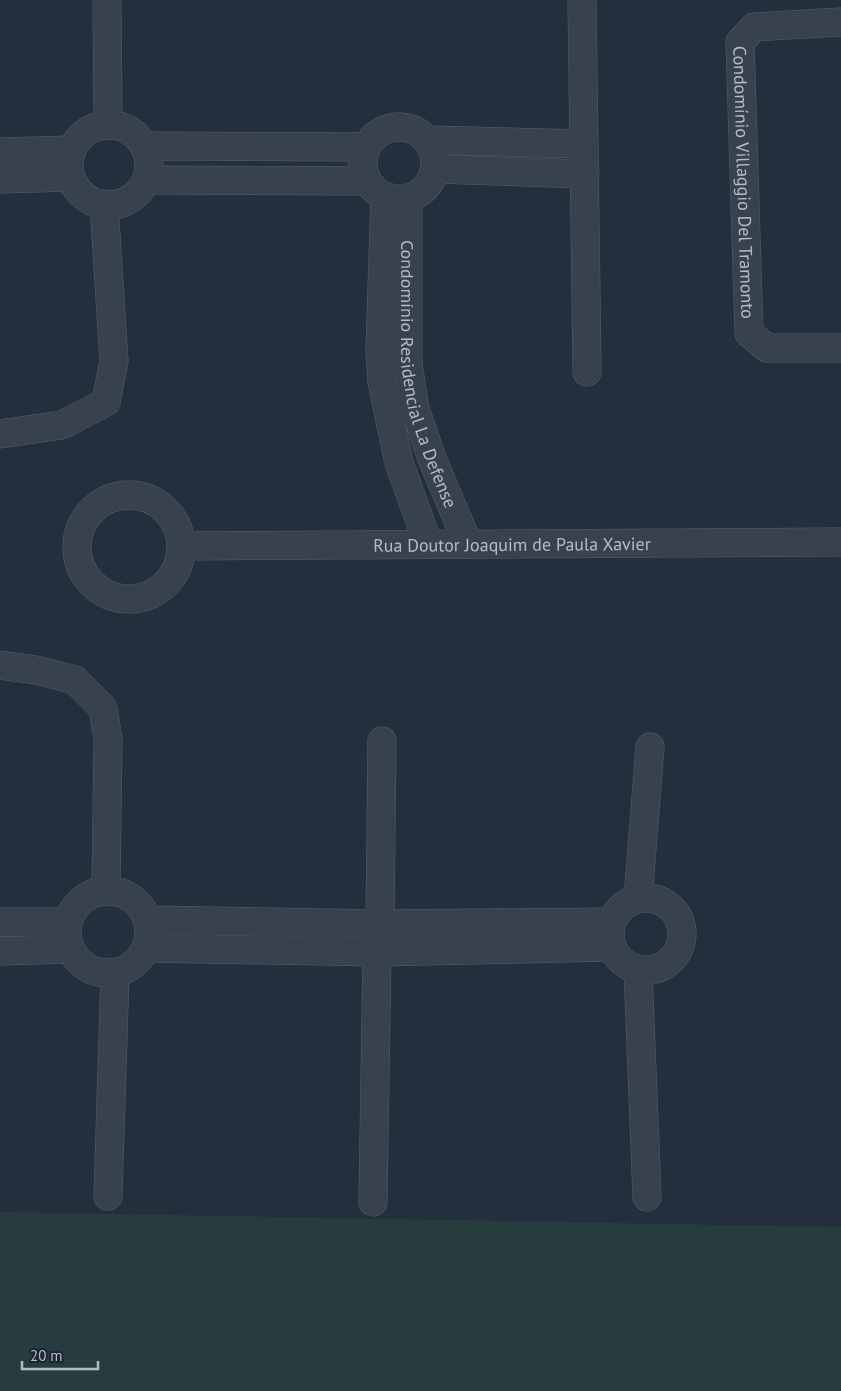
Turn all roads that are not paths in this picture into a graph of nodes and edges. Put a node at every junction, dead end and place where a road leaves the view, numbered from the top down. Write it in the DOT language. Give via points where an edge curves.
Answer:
graph roads {
  1 [pos="107,0"];
  2 [pos="582,0"];
  3 [pos="841,22"];
  4 [pos="108,125"];
  5 [pos="427,140"];
  6 [pos="584,144"];
  7 [pos="144,146"];
  8 [pos="366,147"];
  9 [pos="71,150"];
  10 [pos="0,152"];
  11 [pos="436,169"];
  12 [pos="585,174"];
  13 [pos="72,177"];
  14 [pos="0,179"];
  15 [pos="146,180"];
  16 [pos="387,192"];
  17 [pos="104,204"];
  18 [pos="841,348"];
  19 [pos="587,372"];
  20 [pos="415,409"];
  21 [pos="388,413"];
  22 [pos="0,434"];
  23 [pos="841,542"];
  24 [pos="428,543"];
  25 [pos="468,544"];
  26 [pos="182,546"];
  27 [pos="0,665"];
  28 [pos="382,741"];
  29 [pos="650,747"];
  30 [pos="106,890"];
  31 [pos="638,898"];
  32 [pos="148,920"];
  33 [pos="0,922"];
  34 [pos="67,922"];
  35 [pos="380,924"];
  36 [pos="611,934"];
  37 [pos="146,948"];
  38 [pos="70,949"];
  39 [pos="0,951"];
  40 [pos="377,952"];
  41 [pos="638,970"];
  42 [pos="115,973"];
  43 [pos="108,1196"];
  44 [pos="647,1197"];
  45 [pos="373,1202"];
  1 -- 4 [label="street"];
  2 -- 6 [label="street"];
  3 -- 18 [label="street, Condomínio Villaggio Del Tramonto" via="754,27 740,42 749,333 767,348"];
  4 -- 7 [label="street" via="133,133"];
  4 -- 9 [label="street" via="95,127 83,134"];
  5 -- 6 [label="street"];
  5 -- 8 [label="street" via="406,127 394,127 373,137"];
  5 -- 11 [label="street"];
  6 -- 12 [label="street"];
  7 -- 8 [label="street"];
  7 -- 15 [label="street" via="149,167"];
  8 -- 16 [label="street, Condomínio Residencial La Defense" via="362,158 363,170"];
  9 -- 10 [label="street"];
  9 -- 13 [label="street" via="69,170"];
  11 -- 12 [label="street"];
  11 -- 16 [label="street" via="419,194"];
  12 -- 19 [label="street"];
  13 -- 14 [label="street"];
  13 -- 17 [label="street" via="81,193"];
  15 -- 16 [label="street"];
  15 -- 17 [label="street" via="140,191 129,199 117,204"];
  16 -- 20 [label="street, Condomínio Residencial La Defense"];
  16 -- 21 [label="street, Condomínio Residencial La Defense" via="380,350"];
  17 -- 22 [label="street" via="114,361 106,402 62,426"];
  20 -- 21 [label="street"];
  20 -- 25 [label="street, Condomínio Residencial La Defense"];
  21 -- 24 [label="street, Condomínio Residencial La Defense" via="399,463"];
  23 -- 25 [label="street, Rua Doutor Joaquim de Paula Xavier"];
  24 -- 25 [label="street, Rua Doutor Joaquim de Paula Xavier"];
  24 -- 26 [label="street, Rua Doutor Joaquim de Paula Xavier"];
  27 -- 30 [label="street" via="75,680 103,708 108,738"];
  28 -- 35 [label="street"];
  29 -- 31 [label="street"];
  30 -- 32 [label="street" via="132,898"];
  30 -- 34 [label="street" via="81,900"];
  31 -- 36 [label="street" via="617,911"];
  31 -- 41 [label="street" via="662,902 672,910 679,919 682,942 670,962 661,968"];
  32 -- 35 [label="street"];
  32 -- 37 [label="street" via="150,934"];
  33 -- 34 [label="street"];
  34 -- 38 [label="street" via="66,936"];
  35 -- 36 [label="street"];
  36 -- 40 [label="street"];
  36 -- 41 [label="street" via="618,958"];
  37 -- 40 [label="street"];
  37 -- 42 [label="street" via="128,969"];
  38 -- 39 [label="street"];
  38 -- 42 [label="street" via="88,969"];
  40 -- 45 [label="street"];
  41 -- 44 [label="street"];
  42 -- 43 [label="street"];
}
